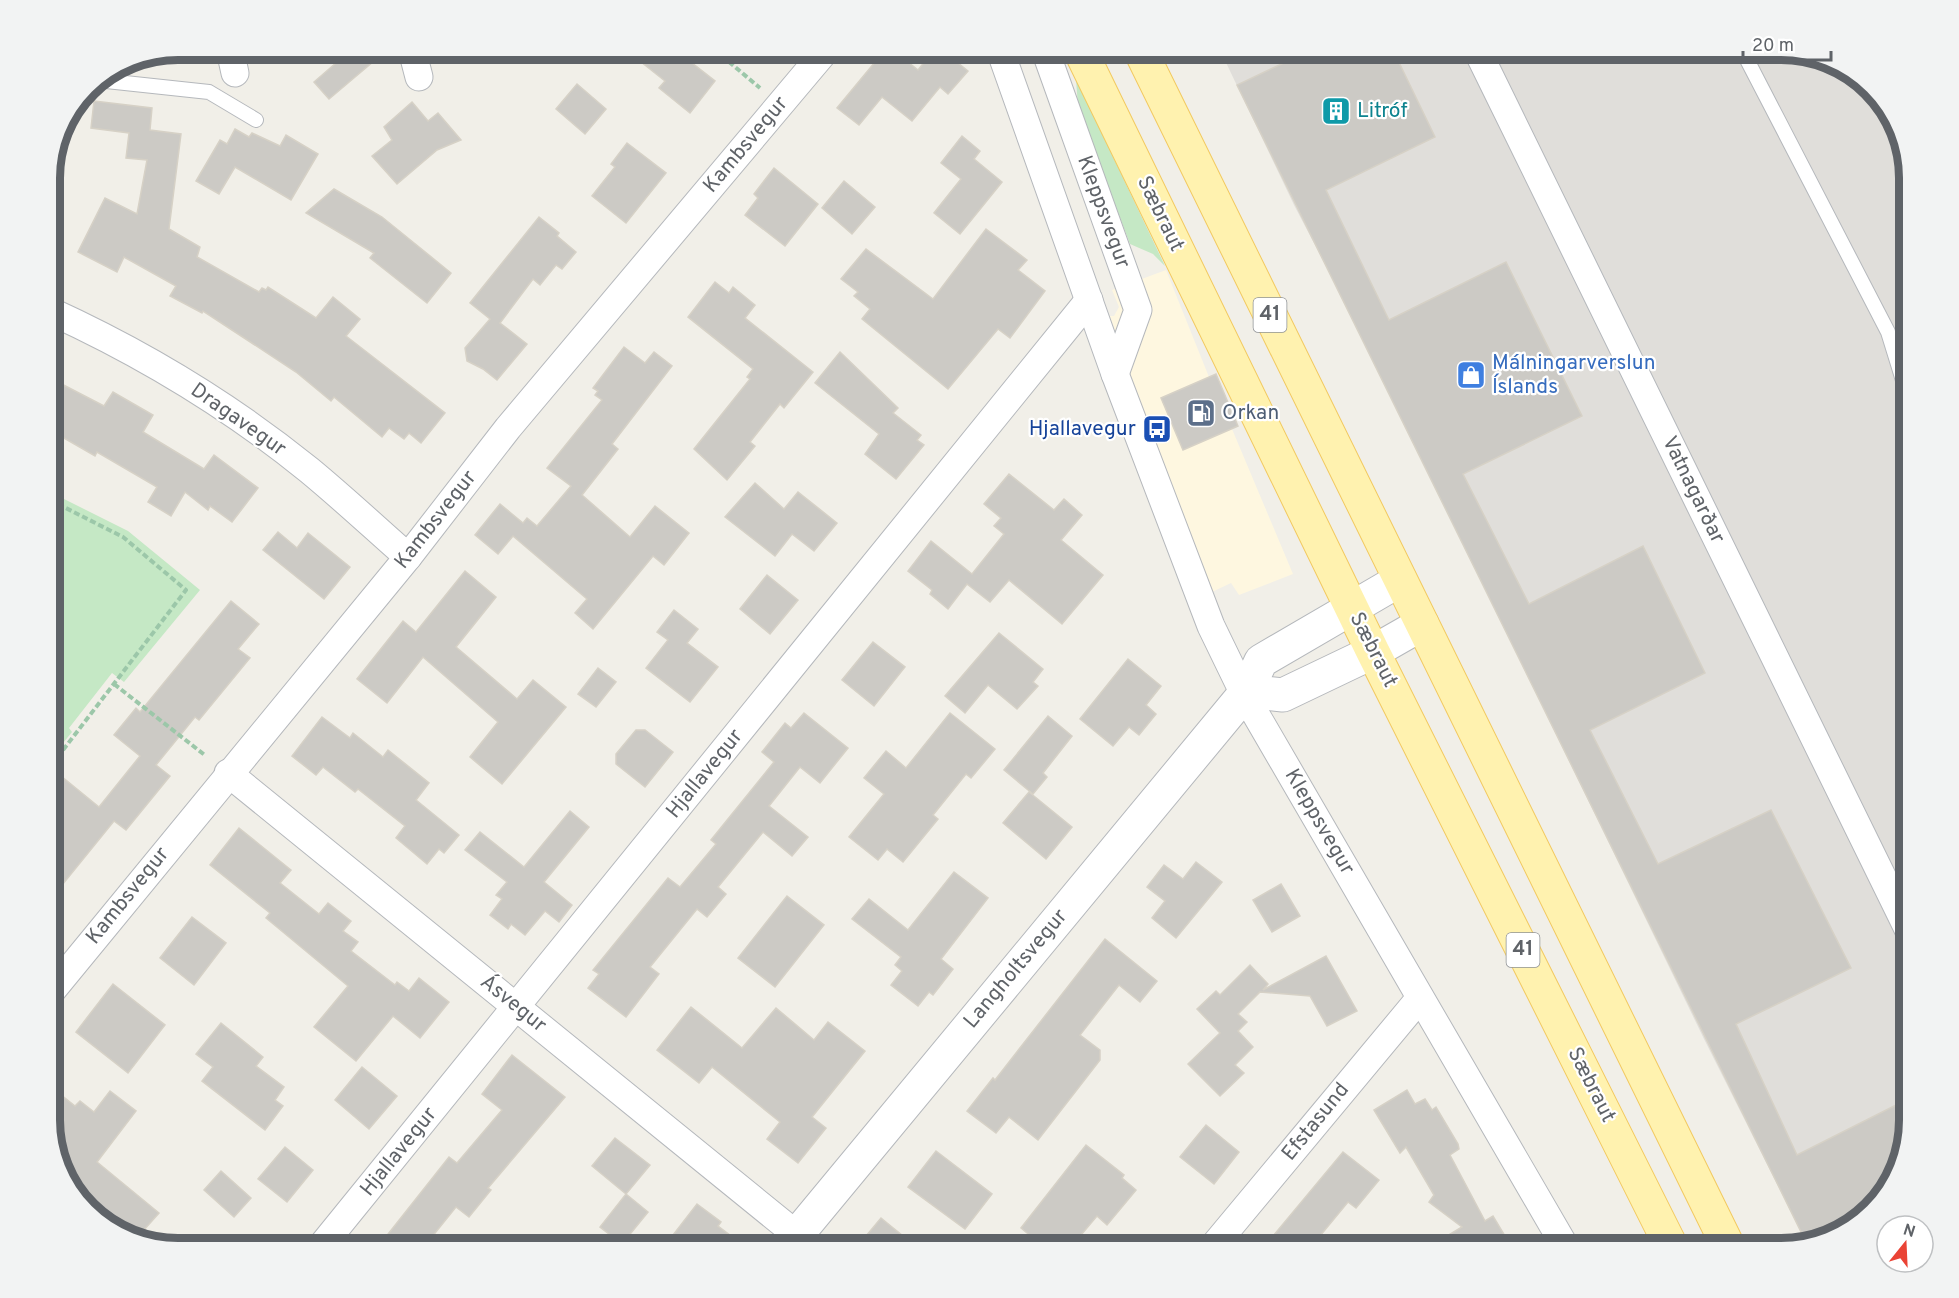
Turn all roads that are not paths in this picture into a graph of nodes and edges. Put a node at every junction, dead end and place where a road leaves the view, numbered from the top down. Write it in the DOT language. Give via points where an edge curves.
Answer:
graph roads {
  1 [pos="414,60"];
  2 [pos="818,60"];
  3 [pos="1004,60"];
  4 [pos="1050,60"];
  5 [pos="1085,60"];
  6 [pos="1145,60"];
  7 [pos="1482,60"];
  8 [pos="1747,60"];
  9 [pos="418,76"];
  10 [pos="110,81"];
  11 [pos="256,120"];
  12 [pos="1089,300"];
  13 [pos="60,316"];
  14 [pos="1899,367"];
  15 [pos="1114,374"];
  16 [pos="408,557"];
  17 [pos="1400,580"];
  18 [pos="1352,608"];
  19 [pos="1422,624"];
  20 [pos="1373,652"];
  21 [pos="1246,693"];
  22 [pos="228,773"];
  23 [pos="1899,909"];
  24 [pos="60,981"];
  25 [pos="1420,998"];
  26 [pos="518,1008"];
  27 [pos="328,1238"];
  28 [pos="786,1238"];
  29 [pos="794,1238"];
  30 [pos="1220,1238"];
  31 [pos="1560,1238"];
  32 [pos="1667,1238"];
  33 [pos="1724,1238"];
  1 -- 9 [label="street"];
  2 -- 16 [label="street, Kambsvegur" via="508,428"];
  3 -- 12 [label="street, Kleppsvegur"];
  4 -- 15 [label="street, Kleppsvegur" via="1138,310"];
  5 -- 18 [label="main road, Sæbraut / 41"];
  6 -- 17 [label="main road, 41"];
  7 -- 23 [label="street, Vatnagarðar"];
  8 -- 14 [label="lane" via="1887,332"];
  10 -- 11 [label="lane" via="209,92"];
  12 -- 15 [label="street, Kleppsvegur"];
  12 -- 26 [label="street, Hjallavegur"];
  13 -- 16 [label="street, Dragavegur" via="197,389 308,470"];
  15 -- 21 [label="street, Kleppsvegur" via="1211,626"];
  16 -- 22 [label="street, Kambsvegur"];
  17 -- 18 [label="street, Langholtsvegur"];
  17 -- 19 [label="main road, 41"];
  18 -- 20 [label="main road, Sæbraut / 41"];
  18 -- 21 [label="street, Langholtsvegur" via="1261,661"];
  19 -- 20 [label="street"];
  19 -- 33 [label="main road, 41"];
  20 -- 21 [label="street" via="1283,694"];
  20 -- 32 [label="main road, Sæbraut / 41"];
  21 -- 25 [label="street, Kleppsvegur"];
  21 -- 29 [label="street, Langholtsvegur"];
  22 -- 24 [label="street, Kambsvegur"];
  22 -- 26 [label="street, Ásvegur"];
  25 -- 30 [label="street, Efstasund"];
  25 -- 31 [label="street, Kleppsvegur"];
  26 -- 27 [label="street, Hjallavegur"];
  26 -- 28 [label="street, Ásvegur"];
}
